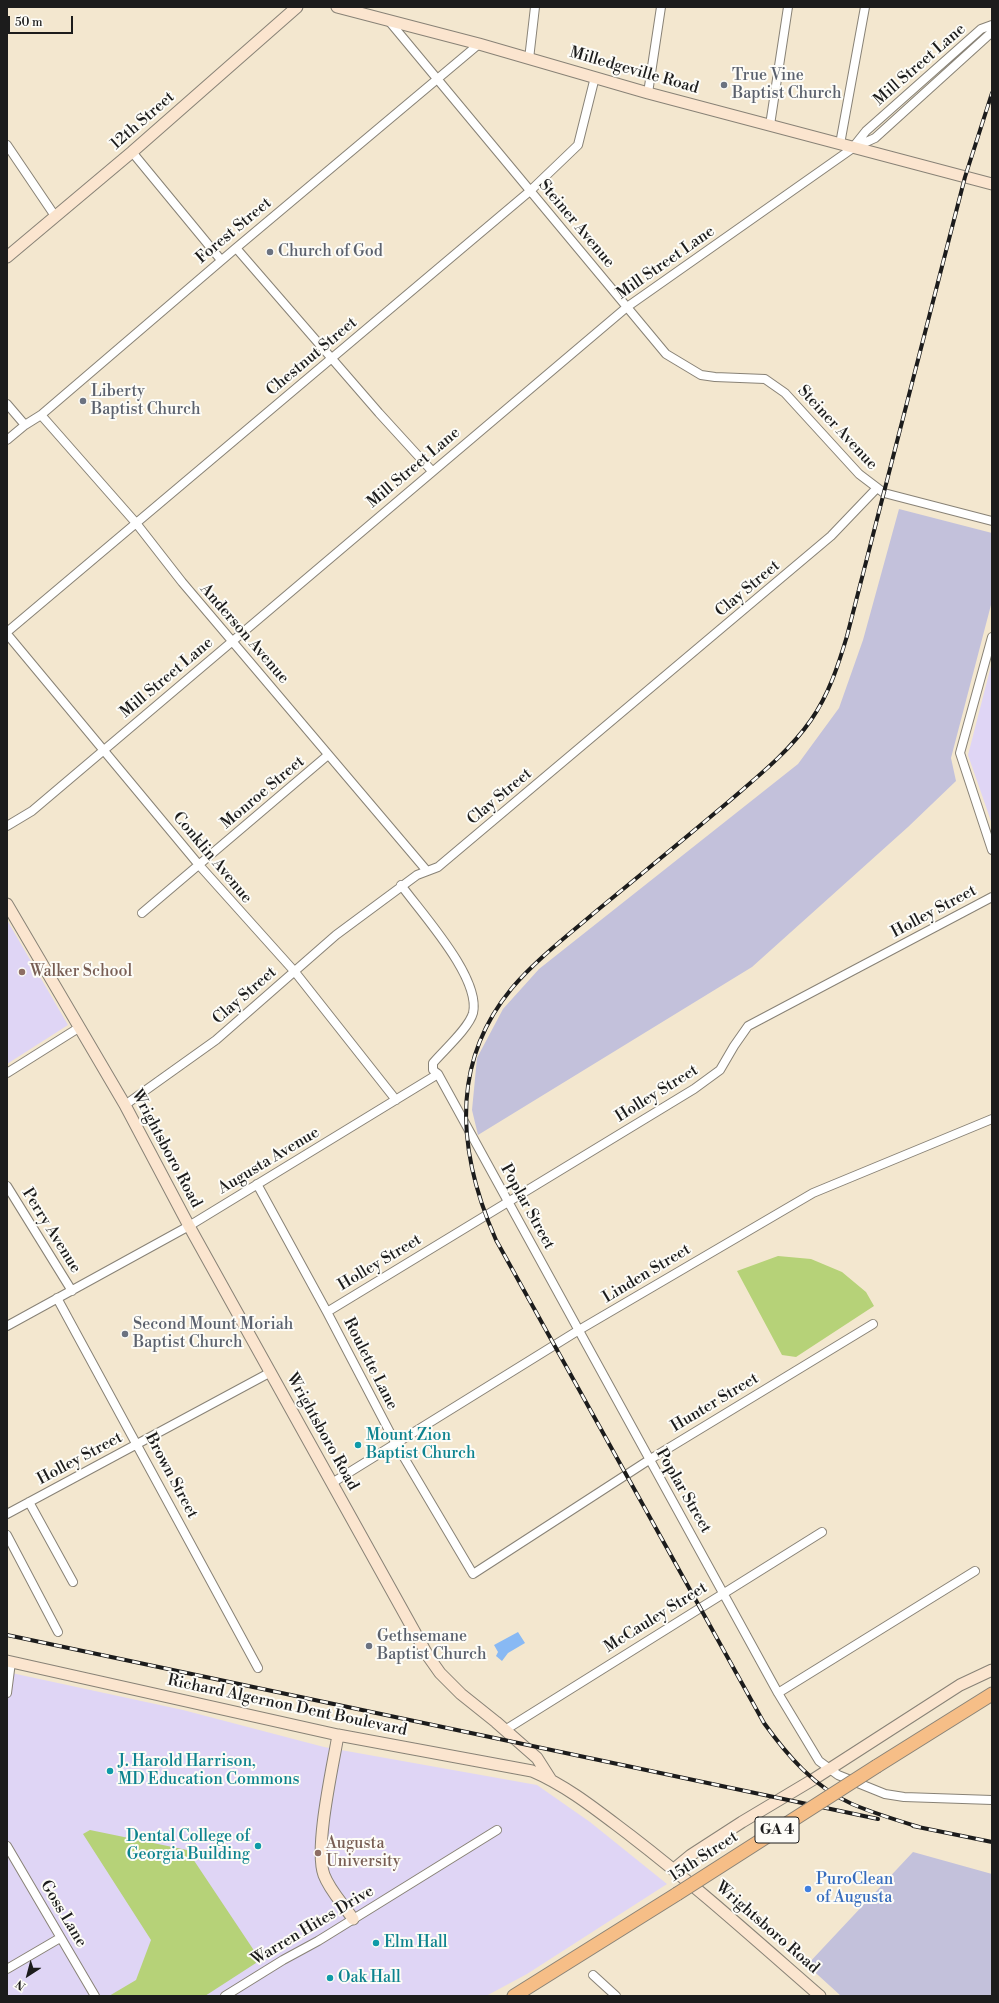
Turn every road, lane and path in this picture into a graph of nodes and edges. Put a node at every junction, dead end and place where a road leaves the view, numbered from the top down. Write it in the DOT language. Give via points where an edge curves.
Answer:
graph roads {
  1 [pos="297,7"];
  2 [pos="337,7"];
  3 [pos="536,7"];
  4 [pos="661,7"];
  5 [pos="788,7"];
  6 [pos="865,7"];
  7 [pos="389,22"];
  8 [pos="992,24"];
  9 [pos="992,32"];
  10 [pos="479,44"];
  11 [pos="530,59"];
  12 [pos="595,77"];
  13 [pos="437,79"];
  14 [pos="648,93"];
  15 [pos="770,125"];
  16 [pos="840,144"];
  17 [pos="7,145"];
  18 [pos="853,148"];
  19 [pos="132,152"];
  20 [pos="992,184"];
  21 [pos="530,191"];
  22 [pos="55,216"];
  23 [pos="236,248"];
  24 [pos="7,257"];
  25 [pos="221,260"];
  26 [pos="627,307"];
  27 [pos="333,358"];
  28 [pos="7,404"];
  29 [pos="41,415"];
  30 [pos="25,425"];
  31 [pos="7,440"];
  32 [pos="432,471"];
  33 [pos="876,489"];
  34 [pos="992,521"];
  35 [pos="136,523"];
  36 [pos="7,633"];
  37 [pos="992,636"];
  38 [pos="231,641"];
  39 [pos="103,750"];
  40 [pos="328,755"];
  41 [pos="7,826"];
  42 [pos="992,850"];
  43 [pos="199,865"];
  44 [pos="427,871"];
  45 [pos="401,885"];
  46 [pos="992,897"];
  47 [pos="7,904"];
  48 [pos="142,913"];
  49 [pos="295,972"];
  50 [pos="80,1027"];
  51 [pos="7,1073"];
  52 [pos="438,1074"];
  53 [pos="396,1100"];
  54 [pos="125,1105"];
  55 [pos="992,1119"];
  56 [pos="257,1184"];
  57 [pos="7,1186"];
  58 [pos="508,1201"];
  59 [pos="189,1226"];
  60 [pos="72,1291"];
  61 [pos="58,1298"];
  62 [pos="327,1312"];
  63 [pos="873,1324"];
  64 [pos="7,1326"];
  65 [pos="579,1330"];
  66 [pos="271,1372"];
  67 [pos="138,1444"];
  68 [pos="396,1444"];
  69 [pos="649,1460"];
  70 [pos="332,1483"];
  71 [pos="29,1502"];
  72 [pos="7,1514"];
  73 [pos="822,1532"];
  74 [pos="7,1535"];
  75 [pos="974,1571"];
  76 [pos="473,1574"];
  77 [pos="74,1582"];
  78 [pos="724,1592"];
  79 [pos="58,1632"];
  80 [pos="9,1661"];
  81 [pos="258,1668"];
  82 [pos="992,1670"];
  83 [pos="7,1693"];
  84 [pos="778,1693"];
  85 [pos="992,1694"];
  86 [pos="505,1730"];
  87 [pos="338,1735"];
  88 [pos="829,1769"];
  89 [pos="555,1782"];
  90 [pos="992,1800"];
  91 [pos="497,1830"];
  92 [pos="7,1846"];
  93 [pos="674,1869"];
  94 [pos="353,1919"];
  95 [pos="60,1938"];
  96 [pos="7,1969"];
  97 [pos="593,1975"];
  98 [pos="95,1996"];
  99 [pos="225,1996"];
  100 [pos="514,1996"];
  101 [pos="616,1996"];
  102 [pos="820,1996"];
  1 -- 19 [label="street, 12th Street"];
  2 -- 7 [label="street, Milledgeville Road"];
  3 -- 11 [label="street"];
  4 -- 14 [label="street"];
  5 -- 15 [label="street"];
  6 -- 16 [label="street, Mill Street Lane"];
  7 -- 10 [label="street, Milledgeville Road"];
  7 -- 13 [label="street, Steiner Avenue"];
  8 -- 18 [label="street, Mill Street Lane" via="981,29 877,121"];
  9 -- 18 [label="street, Mill Street Lane" via="875,138"];
  10 -- 11 [label="street, Milledgeville Road"];
  10 -- 13 [label="street, Forest Street"];
  11 -- 12 [label="street, Milledgeville Road"];
  12 -- 14 [label="street, Milledgeville Road"];
  12 -- 21 [label="street, Chestnut Street" via="578,145"];
  13 -- 21 [label="street, Steiner Avenue"];
  13 -- 23 [label="street, Forest Street"];
  14 -- 15 [label="street, Milledgeville Road"];
  15 -- 16 [label="street, Milledgeville Road"];
  16 -- 18 [label="street, Milledgeville Road"];
  17 -- 22 [label="street"];
  18 -- 20 [label="street, Milledgeville Road"];
  18 -- 26 [label="street, Mill Street Lane"];
  19 -- 22 [label="street, 12th Street"];
  19 -- 25 [label="street"];
  21 -- 26 [label="street, Steiner Avenue"];
  21 -- 27 [label="street, Chestnut Street"];
  22 -- 24 [label="street, 12th Street"];
  23 -- 25 [label="street, Forest Street"];
  23 -- 27 [label="street"];
  25 -- 29 [label="street, Forest Street"];
  26 -- 32 [label="street, Mill Street Lane"];
  26 -- 33 [label="street, Steiner Avenue" via="666,354 693,371 715,377 765,379 776,385"];
  27 -- 32 [label="street"];
  27 -- 35 [label="street, Chestnut Street"];
  28 -- 30 [label="street"];
  29 -- 30 [label="street, Forest Street"];
  29 -- 35 [label="street, Anderson Avenue"];
  30 -- 31 [label="street, Forest Street"];
  32 -- 38 [label="street, Mill Street Lane"];
  33 -- 34 [label="street, Steiner Avenue"];
  33 -- 44 [label="street, Clay Street" via="831,536 800,563 438,867"];
  35 -- 36 [label="street, Chestnut Street"];
  35 -- 38 [label="street, Anderson Avenue"];
  36 -- 39 [label="street, Conklin Avenue"];
  37 -- 42 [label="street" via="960,754"];
  38 -- 39 [label="street, Mill Street Lane"];
  38 -- 40 [label="street, Anderson Avenue"];
  39 -- 41 [label="street, Mill Street Lane" via="32,811"];
  39 -- 43 [label="street, Conklin Avenue"];
  40 -- 43 [label="street, Monroe Street"];
  40 -- 44 [label="street, Anderson Avenue"];
  43 -- 48 [label="street, Monroe Street"];
  43 -- 49 [label="street, Conklin Avenue"];
  44 -- 45 [label="street, Clay Street"];
  45 -- 49 [label="street, Clay Street" via="336,935"];
  45 -- 52 [label="street" via="461,966 473,997 473,1014 458,1036 433,1063 433,1070"];
  46 -- 58 [label="street, Holley Street" via="748,1026 720,1070 694,1089"];
  47 -- 50 [label="street, Wrightsboro Road"];
  49 -- 53 [label="street, Conklin Avenue"];
  49 -- 54 [label="street, Clay Street" via="216,1040"];
  50 -- 51 [label="street"];
  50 -- 54 [label="street, Wrightsboro Road"];
  52 -- 53 [label="street, Augusta Avenue"];
  52 -- 58 [label="street, Poplar Street"];
  53 -- 56 [label="street, Augusta Avenue"];
  54 -- 59 [label="street, Wrightsboro Road"];
  55 -- 65 [label="street, Linden Street" via="812,1193"];
  56 -- 59 [label="street, Augusta Avenue"];
  56 -- 62 [label="street, Roulette Lane"];
  57 -- 60 [label="street, Perry Avenue"];
  58 -- 62 [label="street, Holley Street"];
  58 -- 65 [label="street, Poplar Street"];
  59 -- 60 [label="street, Augusta Avenue"];
  59 -- 66 [label="street, Wrightsboro Road"];
  60 -- 61 [label="street, Augusta Avenue"];
  61 -- 64 [label="street, Augusta Avenue"];
  61 -- 67 [label="street, Brown Street"];
  62 -- 68 [label="street, Roulette Lane"];
  63 -- 69 [label="street, Hunter Street"];
  65 -- 68 [label="street, Linden Street"];
  65 -- 69 [label="street, Poplar Street"];
  66 -- 67 [label="street, Holley Street"];
  66 -- 70 [label="street, Wrightsboro Road"];
  67 -- 71 [label="street, Holley Street"];
  67 -- 81 [label="street, Brown Street"];
  68 -- 70 [label="street, Linden Street"];
  68 -- 76 [label="street, Roulette Lane"];
  69 -- 76 [label="street, Hunter Street"];
  69 -- 78 [label="street, Poplar Street"];
  70 -- 86 [label="street, Wrightsboro Road" via="428,1656 460,1694"];
  71 -- 72 [label="street, Holley Street"];
  71 -- 77 [label="street"];
  73 -- 78 [label="street, McCauley Street"];
  74 -- 79 [label="street"];
  75 -- 84 [label="street"];
  78 -- 84 [label="street, Poplar Street"];
  78 -- 86 [label="street, McCauley Street"];
  80 -- 83 [label="street"];
  80 -- 87 [label="street, Richard Algernon Dent Boulevard"];
  82 -- 88 [label="street" via="960,1685"];
  84 -- 88 [label="street, Poplar Street" via="819,1761"];
  85 -- 100 [label="main road, 15th Street / GA 4, bridge"];
  86 -- 89 [label="street, Wrightsboro Road" via="537,1758"];
  87 -- 89 [label="street, Richard Algernon Dent Boulevard" via="532,1771"];
  87 -- 94 [label="street" via="322,1836 322,1862 330,1886"];
  88 -- 90 [label="street, Poplar Street" via="885,1794"];
  88 -- 93 [label="street" via="742,1822"];
  89 -- 93 [label="street, Wrightsboro Road" via="591,1805"];
  91 -- 94 [label="street, Warren Hites Drive"];
  92 -- 95 [label="street, Goss Lane"];
  93 -- 102 [label="street, Wrightsboro Road"];
  94 -- 99 [label="street, Warren Hites Drive"];
  95 -- 96 [label="street"];
  95 -- 98 [label="street, Goss Lane"];
  97 -- 101 [label="street"];
}
